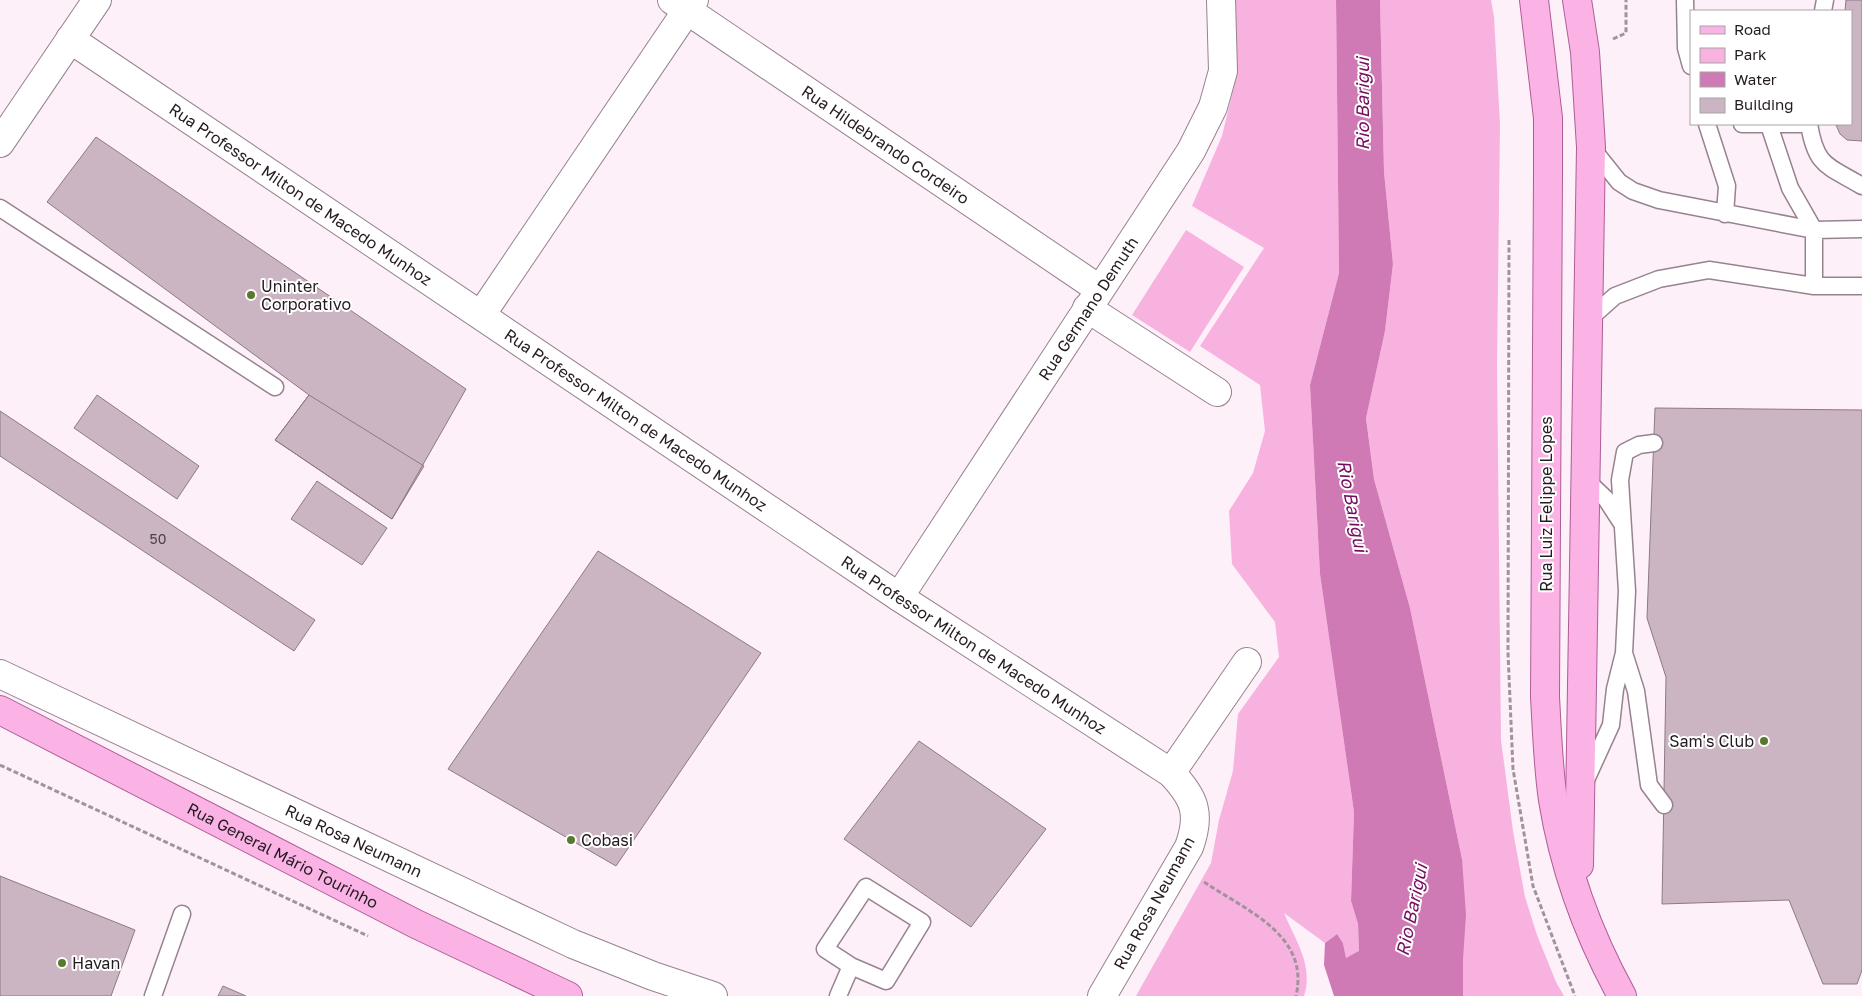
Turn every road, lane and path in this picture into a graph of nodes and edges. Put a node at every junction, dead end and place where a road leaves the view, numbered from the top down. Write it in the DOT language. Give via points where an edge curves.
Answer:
graph roads {
  1 [pos="97,0"];
  2 [pos="1221,0"];
  3 [pos="1534,0"];
  4 [pos="1577,0"];
  5 [pos="1685,0"];
  6 [pos="684,4"];
  7 [pos="70,39"];
  8 [pos="1690,62"];
  9 [pos="1707,125"];
  10 [pos="1769,125"];
  11 [pos="1809,125"];
  12 [pos="0,143"];
  13 [pos="1590,147"];
  14 [pos="1862,186"];
  15 [pos="0,208"];
  16 [pos="1725,214"];
  17 [pos="1862,229"];
  18 [pos="1814,230"];
  19 [pos="1814,286"];
  20 [pos="1862,286"];
  21 [pos="1093,298"];
  22 [pos="482,315"];
  23 [pos="1588,320"];
  24 [pos="275,387"];
  25 [pos="1217,392"];
  26 [pos="1654,443"];
  27 [pos="1586,480"];
  28 [pos="1621,522"];
  29 [pos="899,597"];
  30 [pos="1624,653"];
  31 [pos="1247,662"];
  32 [pos="0,674"];
  33 [pos="0,710"];
  34 [pos="0,765"];
  35 [pos="1171,773"];
  36 [pos="1579,793"];
  37 [pos="1664,806"];
  38 [pos="1195,807"];
  39 [pos="1201,880"];
  40 [pos="1579,902"];
  41 [pos="182,914"];
  42 [pos="370,937"];
  43 [pos="850,966"];
  44 [pos="153,996"];
  45 [pos="568,996"];
  46 [pos="713,996"];
  47 [pos="838,996"];
  48 [pos="1102,996"];
  49 [pos="1296,996"];
  50 [pos="1622,996"];
  1 -- 7 [label="street"];
  2 -- 21 [label="street, Rua Germano Demuth" via="1223,71 1213,107 1191,151"];
  3 -- 40 [label="main road, Rua Luiz Felippe Lopes" via="1542,56 1548,155 1545,697 1554,800"];
  4 -- 13 [label="main road" via="1585,52"];
  5 -- 8 [label="lane" via="1686,48"];
  6 -- 21 [label="street, Rua Hildebrando Cordeiro"];
  6 -- 22 [label="street"];
  7 -- 12 [label="street"];
  7 -- 22 [label="street, Rua Professor Milton de Macedo Munhoz"];
  9 -- 16 [label="lane" via="1727,186"];
  10 -- 18 [label="lane" via="1790,188"];
  11 -- 14 [label="lane" via="1815,154 1827,166"];
  13 -- 16 [label="lane" via="1619,182 1633,191"];
  13 -- 23 [label="main road"];
  15 -- 24 [label="lane"];
  16 -- 18 [label="lane"];
  17 -- 18 [label="lane"];
  18 -- 19 [label="lane"];
  19 -- 20 [label="lane"];
  19 -- 23 [label="lane" via="1709,270 1660,279 1615,296"];
  21 -- 25 [label="street, Rua Hildebrando Cordeiro"];
  21 -- 29 [label="street, Rua Germano Demuth"];
  22 -- 29 [label="street, Rua Professor Milton de Macedo Munhoz"];
  23 -- 27 [label="main road"];
  26 -- 28 [label="lane" via="1638,445 1625,452 1620,480"];
  27 -- 28 [label="lane" via="1606,499"];
  27 -- 36 [label="main road"];
  28 -- 30 [label="lane" via="1627,591"];
  29 -- 35 [label="street, Rua Professor Milton de Macedo Munhoz"];
  30 -- 36 [label="lane" via="1615,689 1611,726"];
  30 -- 37 [label="lane" via="1636,691 1649,785"];
  31 -- 35 [label="street"];
  32 -- 46 [label="street, Rua Rosa Neumann" via="540,930 653,976"];
  33 -- 45 [label="main road, Rua General Mário Tourinho" via="408,920"];
  34 -- 42 [label="path"];
  35 -- 38 [label="street, Rua Professor Milton de Macedo Munhoz" via="1185,787"];
  36 -- 40 [label="main road"];
  38 -- 48 [label="street, Rua Rosa Neumann" via="1196,828 1189,847"];
  39 -- 49 [label="path" via="1276,930 1290,946 1298,963"];
  40 -- 50 [label="main road, Rua Luiz Felippe Lopes"];
  41 -- 44 [label="lane"];
  43 -- 43 [label="lane" via="886,981 922,922 866,887 825,949"];
  43 -- 47 [label="lane"];
}
